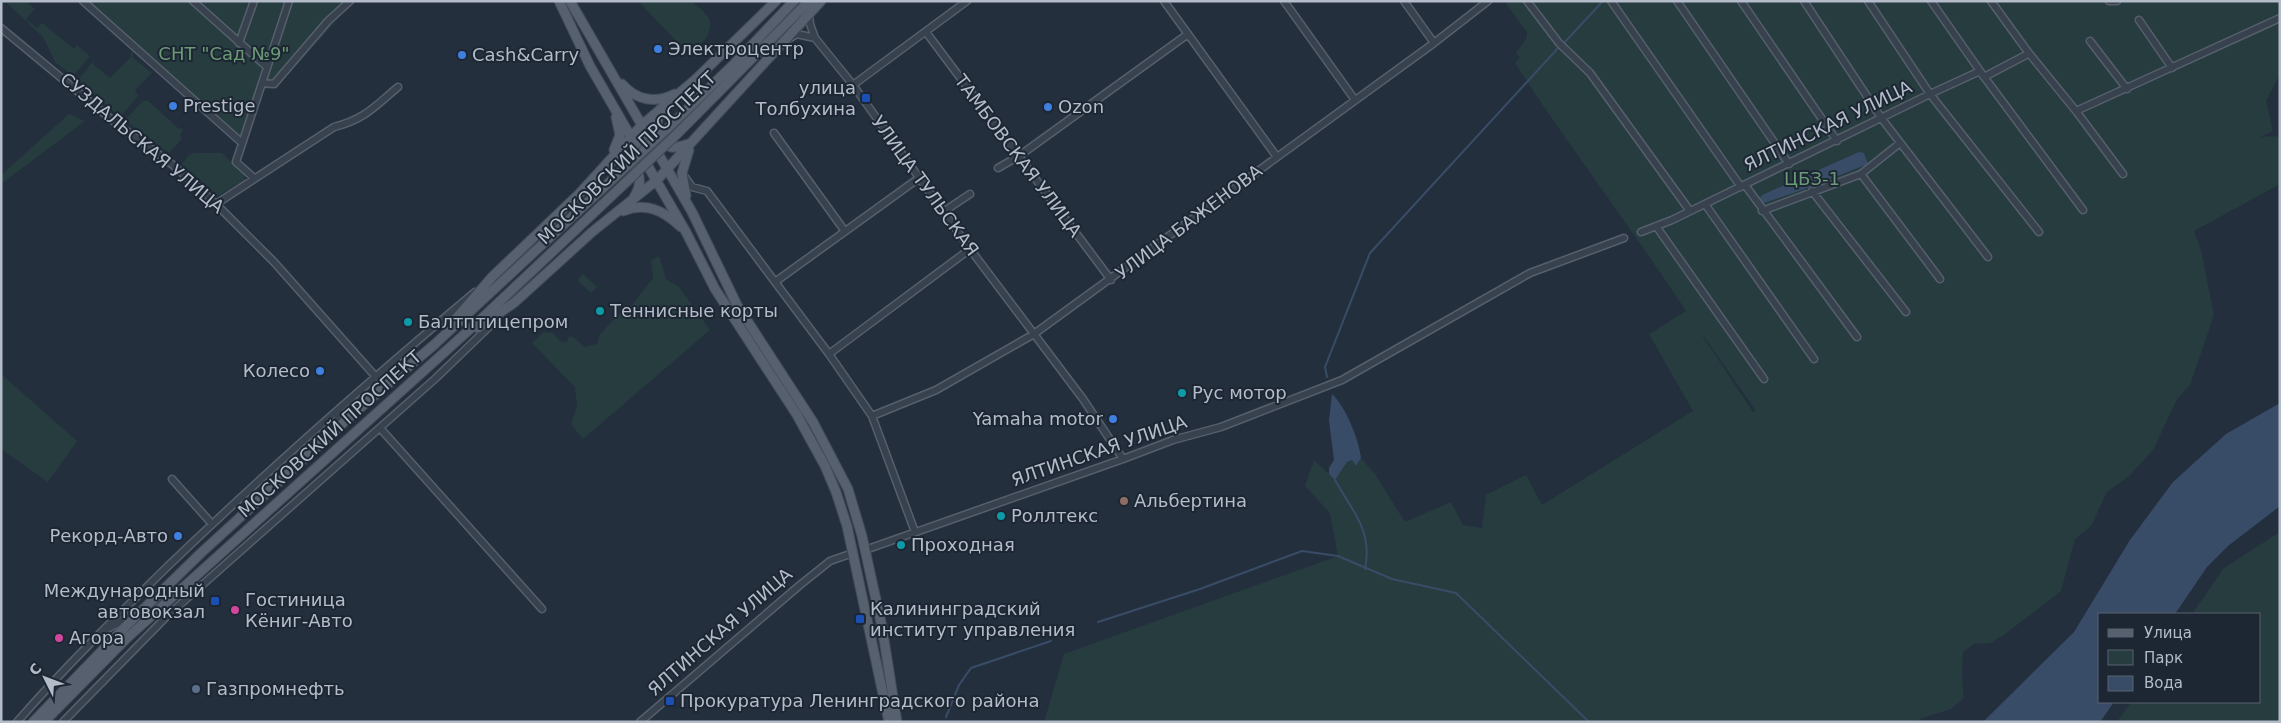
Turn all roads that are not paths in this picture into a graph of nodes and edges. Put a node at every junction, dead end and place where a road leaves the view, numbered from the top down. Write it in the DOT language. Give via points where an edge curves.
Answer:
graph roads {
  1 [pos="83,1"];
  2 [pos="192,1"];
  3 [pos="254,1"];
  4 [pos="290,1"];
  5 [pos="350,1"];
  6 [pos="559,1"];
  7 [pos="570,1"];
  8 [pos="776,1"];
  9 [pos="794,1"];
  10 [pos="809,1"];
  11 [pos="821,1"];
  12 [pos="967,1"];
  13 [pos="1164,1"];
  14 [pos="1284,1"];
  15 [pos="1404,1"];
  16 [pos="1488,1"];
  17 [pos="1527,1"];
  18 [pos="1611,1"];
  19 [pos="1677,1"];
  20 [pos="1741,1"];
  21 [pos="1804,1"];
  22 [pos="1868,1"];
  23 [pos="1931,1"];
  24 [pos="1991,1"];
  25 [pos="810,14"];
  26 [pos="2280,18"];
  27 [pos="2139,20"];
  28 [pos="1,28"];
  29 [pos="926,32"];
  30 [pos="1188,34"];
  31 [pos="815,38"];
  32 [pos="786,40"];
  33 [pos="2090,41"];
  34 [pos="240,43"];
  35 [pos="1434,43"];
  36 [pos="2027,54"];
  37 [pos="606,64"];
  38 [pos="267,67"];
  39 [pos="2172,68"];
  40 [pos="1981,73"];
  41 [pos="262,83"];
  42 [pos="852,85"];
  43 [pos="398,87"];
  44 [pos="686,88"];
  45 [pos="2127,88"];
  46 [pos="1930,94"];
  47 [pos="1355,100"];
  48 [pos="611,102"];
  49 [pos="669,102"];
  50 [pos="2076,111"];
  51 [pos="1882,119"];
  52 [pos="642,125"];
  53 [pos="774,133"];
  54 [pos="631,136"];
  55 [pos="1837,141"];
  56 [pos="693,142"];
  57 [pos="242,143"];
  58 [pos="1900,143"];
  59 [pos="1019,156"];
  60 [pos="1277,157"];
  61 [pos="1789,164"];
  62 [pos="604,165"];
  63 [pos="683,168"];
  64 [pos="998,168"];
  65 [pos="667,170"];
  66 [pos="1861,174"];
  67 [pos="2123,174"];
  68 [pos="254,178"];
  69 [pos="919,178"];
  70 [pos="657,180"];
  71 [pos="1743,186"];
  72 [pos="1812,191"];
  73 [pos="970,194"];
  74 [pos="632,202"];
  75 [pos="216,204"];
  76 [pos="1705,204"];
  77 [pos="2083,210"];
  78 [pos="1762,211"];
  79 [pos="692,212"];
  80 [pos="944,212"];
  81 [pos="1690,212"];
  82 [pos="609,218"];
  83 [pos="1656,226"];
  84 [pos="844,230"];
  85 [pos="686,232"];
  86 [pos="1641,232"];
  87 [pos="2039,232"];
  88 [pos="1624,238"];
  89 [pos="970,250"];
  90 [pos="1988,258"];
  91 [pos="492,278"];
  92 [pos="1940,279"];
  93 [pos="1111,280"];
  94 [pos="775,282"];
  95 [pos="515,302"];
  96 [pos="1906,312"];
  97 [pos="1034,334"];
  98 [pos="1857,337"];
  99 [pos="435,344"];
  100 [pos="449,348"];
  101 [pos="829,354"];
  102 [pos="1814,359"];
  103 [pos="376,377"];
  104 [pos="1764,378"];
  105 [pos="339,410"];
  106 [pos="872,416"];
  107 [pos="380,428"];
  108 [pos="336,429"];
  109 [pos="336,451"];
  110 [pos="1124,460"];
  111 [pos="335,467"];
  112 [pos="172,479"];
  113 [pos="212,524"];
  114 [pos="915,532"];
  115 [pos="865,550"];
  116 [pos="201,553"];
  117 [pos="852,553"];
  118 [pos="209,564"];
  119 [pos="210,578"];
  120 [pos="188,583"];
  121 [pos="143,609"];
  122 [pos="542,609"];
  123 [pos="125,627"];
  124 [pos="100,633"];
  125 [pos="127,638"];
  126 [pos="140,643"];
  127 [pos="17,722"];
  128 [pos="32,722"];
  129 [pos="44,722"];
  130 [pos="63,722"];
  131 [pos="640,722"];
  132 [pos="889,722"];
  133 [pos="897,722"];
  1 -- 57 [label="street"];
  2 -- 34 [label="street"];
  3 -- 34 [label="street"];
  4 -- 38 [label="street"];
  5 -- 41 [label="street" via="274,84"];
  6 -- 48 [label="main road"];
  7 -- 37 [label="main road"];
  8 -- 44 [label="main road"];
  9 -- 99 [label="main road, МОСКОВСКИЙ ПРОСПЕКТ, bridge" via="733,66"];
  10 -- 100 [label="main road, МОСКОВСКИЙ ПРОСПЕКТ, bridge" via="677,134"];
  11 -- 25 [label="main road"];
  12 -- 29 [label="street"];
  13 -- 30 [label="street"];
  14 -- 47 [label="street"];
  15 -- 35 [label="street"];
  16 -- 35 [label="street, УЛИЦА БАЖЕНОВА"];
  17 -- 81 [label="street" via="1561,46 1590,73"];
  18 -- 71 [label="street"];
  19 -- 61 [label="street"];
  20 -- 55 [label="street"];
  21 -- 51 [label="street"];
  22 -- 46 [label="street"];
  23 -- 40 [label="street"];
  24 -- 36 [label="street"];
  25 -- 31 [label="street"];
  25 -- 32 [label="main road"];
  26 -- 39 [label="street"];
  27 -- 39 [label="street"];
  28 -- 75 [label="street, СУЗДАЛЬСКАЯ УЛИЦА" via="117,124 173,165"];
  29 -- 42 [label="street"];
  29 -- 59 [label="street, ТАМБОВСКАЯ УЛИЦА"];
  30 -- 59 [label="street"];
  30 -- 60 [label="street"];
  31 -- 32 [label="street" via="796,34"];
  31 -- 42 [label="street, УЛИЦА ТУЛЬСКАЯ"];
  32 -- 56 [label="main road"];
  33 -- 45 [label="street"];
  34 -- 38 [label="street"];
  35 -- 47 [label="street, УЛИЦА БАЖЕНОВА"];
  36 -- 40 [label="street, ЯЛТИНСКАЯ УЛИЦА" via="1984,77"];
  36 -- 50 [label="street"];
  37 -- 44 [label="main road" via="628,91 644,99 659,100"];
  37 -- 52 [label="main road"];
  38 -- 41 [label="street"];
  39 -- 45 [label="street"];
  40 -- 46 [label="street, ЯЛТИНСКАЯ УЛИЦА"];
  40 -- 77 [label="street"];
  41 -- 57 [label="street"];
  42 -- 69 [label="street, УЛИЦА ТУЛЬСКАЯ"];
  43 -- 68 [label="street" via="354,122 334,127"];
  44 -- 49 [label="main road"];
  45 -- 50 [label="street"];
  46 -- 51 [label="street, ЯЛТИНСКАЯ УЛИЦА"];
  46 -- 87 [label="street"];
  47 -- 60 [label="street, УЛИЦА БАЖЕНОВА"];
  48 -- 54 [label="main road"];
  48 -- 62 [label="main road" via="620,135"];
  49 -- 52 [label="main road"];
  49 -- 56 [label="main road" via="656,121 661,137 672,147"];
  50 -- 67 [label="street"];
  51 -- 55 [label="street, ЯЛТИНСКАЯ УЛИЦА"];
  51 -- 58 [label="street"];
  52 -- 54 [label="main road"];
  52 -- 65 [label="main road"];
  53 -- 84 [label="street"];
  54 -- 62 [label="main road"];
  54 -- 70 [label="main road"];
  55 -- 61 [label="street, ЯЛТИНСКАЯ УЛИЦА"];
  56 -- 63 [label="main road"];
  56 -- 65 [label="main road"];
  57 -- 68 [label="street" via="236,162"];
  58 -- 66 [label="street"];
  58 -- 90 [label="street"];
  59 -- 64 [label="street"];
  59 -- 93 [label="street, ТАМБОВСКАЯ УЛИЦА"];
  60 -- 93 [label="street, УЛИЦА БАЖЕНОВА"];
  61 -- 71 [label="street, ЯЛТИНСКАЯ УЛИЦА"];
  62 -- 74 [label="main road" via="620,158 632,164 641,182"];
  62 -- 91 [label="main road" via="555,218"];
  63 -- 79 [label="main road" via="683,185"];
  63 -- 94 [label="street" via="690,185 707,191"];
  65 -- 70 [label="main road"];
  65 -- 79 [label="main road"];
  66 -- 72 [label="street"];
  66 -- 92 [label="street"];
  68 -- 75 [label="street"];
  69 -- 80 [label="street, УЛИЦА ТУЛЬСКАЯ"];
  69 -- 84 [label="street"];
  70 -- 74 [label="main road"];
  70 -- 85 [label="main road"];
  71 -- 76 [label="street, ЯЛТИНСКАЯ УЛИЦА"];
  71 -- 78 [label="street"];
  72 -- 78 [label="street"];
  72 -- 96 [label="street"];
  73 -- 80 [label="street"];
  74 -- 82 [label="main road"];
  75 -- 103 [label="street, СУЗДАЛЬСКАЯ УЛИЦА" via="274,262"];
  76 -- 81 [label="street, ЯЛТИНСКАЯ УЛИЦА"];
  76 -- 102 [label="street"];
  78 -- 98 [label="street"];
  79 -- 115 [label="main road" via="737,305 813,422 835,463 850,496"];
  80 -- 89 [label="street, УЛИЦА ТУЛЬСКАЯ"];
  81 -- 83 [label="street, ЯЛТИНСКАЯ УЛИЦА"];
  82 -- 85 [label="main road" via="632,207 648,207 665,213"];
  82 -- 95 [label="main road"];
  83 -- 86 [label="street, ЯЛТИНСКАЯ УЛИЦА"];
  83 -- 104 [label="street"];
  84 -- 94 [label="street"];
  85 -- 117 [label="main road" via="719,295 815,447 841,507"];
  88 -- 110 [label="street, ЯЛТИНСКАЯ УЛИЦА" via="1530,273 1342,380"];
  89 -- 97 [label="street, УЛИЦА ТУЛЬСКАЯ"];
  89 -- 101 [label="street"];
  91 -- 99 [label="main road"];
  91 -- 103 [label="street, МОСКОВСКИЙ ПРОСПЕКТ"];
  93 -- 97 [label="street, УЛИЦА БАЖЕНОВА"];
  94 -- 101 [label="street"];
  95 -- 100 [label="main road"];
  95 -- 107 [label="street, МОСКОВСКИЙ ПРОСПЕКТ"];
  97 -- 106 [label="street, УЛИЦА БАЖЕНОВА" via="936,390"];
  97 -- 110 [label="street, УЛИЦА ТУЛЬСКАЯ"];
  99 -- 108 [label="main road, МОСКОВСКИЙ ПРОСПЕКТ"];
  100 -- 109 [label="main road, МОСКОВСКИЙ ПРОСПЕКТ"];
  101 -- 106 [label="street"];
  103 -- 105 [label="street, МОСКОВСКИЙ ПРОСПЕКТ"];
  105 -- 108 [label="street"];
  105 -- 113 [label="street, МОСКОВСКИЙ ПРОСПЕКТ"];
  106 -- 114 [label="street"];
  107 -- 111 [label="street, МОСКОВСКИЙ ПРОСПЕКТ"];
  107 -- 122 [label="street, МОСКОВСКИЙ ПРОСПЕКТ"];
  108 -- 116 [label="main road, МОСКОВСКИЙ ПРОСПЕКТ"];
  109 -- 111 [label="street"];
  109 -- 118 [label="main road, МОСКОВСКИЙ ПРОСПЕКТ"];
  110 -- 114 [label="street, ЯЛТИНСКАЯ УЛИЦА"];
  111 -- 119 [label="street, МОСКОВСКИЙ ПРОСПЕКТ"];
  112 -- 113 [label="street"];
  113 -- 124 [label="street, МОСКОВСКИЙ ПРОСПЕКТ"];
  114 -- 115 [label="street, ЯЛТИНСКАЯ УЛИЦА"];
  115 -- 117 [label="main road, ЯЛТИНСКАЯ УЛИЦА"];
  115 -- 133 [label="main road" via="882,627"];
  116 -- 118 [label="main road" via="208,555"];
  116 -- 121 [label="main road, МОСКОВСКИЙ ПРОСПЕКТ"];
  117 -- 131 [label="street, ЯЛТИНСКАЯ УЛИЦА" via="830,562 800,585"];
  117 -- 132 [label="main road"];
  118 -- 120 [label="main road, МОСКОВСКИЙ ПРОСПЕКТ"];
  119 -- 120 [label="street"];
  119 -- 126 [label="street, МОСКОВСКИЙ ПРОСПЕКТ"];
  120 -- 125 [label="main road, МОСКОВСКИЙ ПРОСПЕКТ"];
  121 -- 123 [label="main road, МОСКОВСКИЙ ПРОСПЕКТ"];
  121 -- 124 [label="street"];
  123 -- 125 [label="main road"];
  123 -- 128 [label="main road, МОСКОВСКИЙ ПРОСПЕКТ"];
  124 -- 127 [label="street, МОСКОВСКИЙ ПРОСПЕКТ"];
  125 -- 126 [label="street"];
  125 -- 129 [label="main road, МОСКОВСКИЙ ПРОСПЕКТ"];
  126 -- 130 [label="street, МОСКОВСКИЙ ПРОСПЕКТ"];
}
